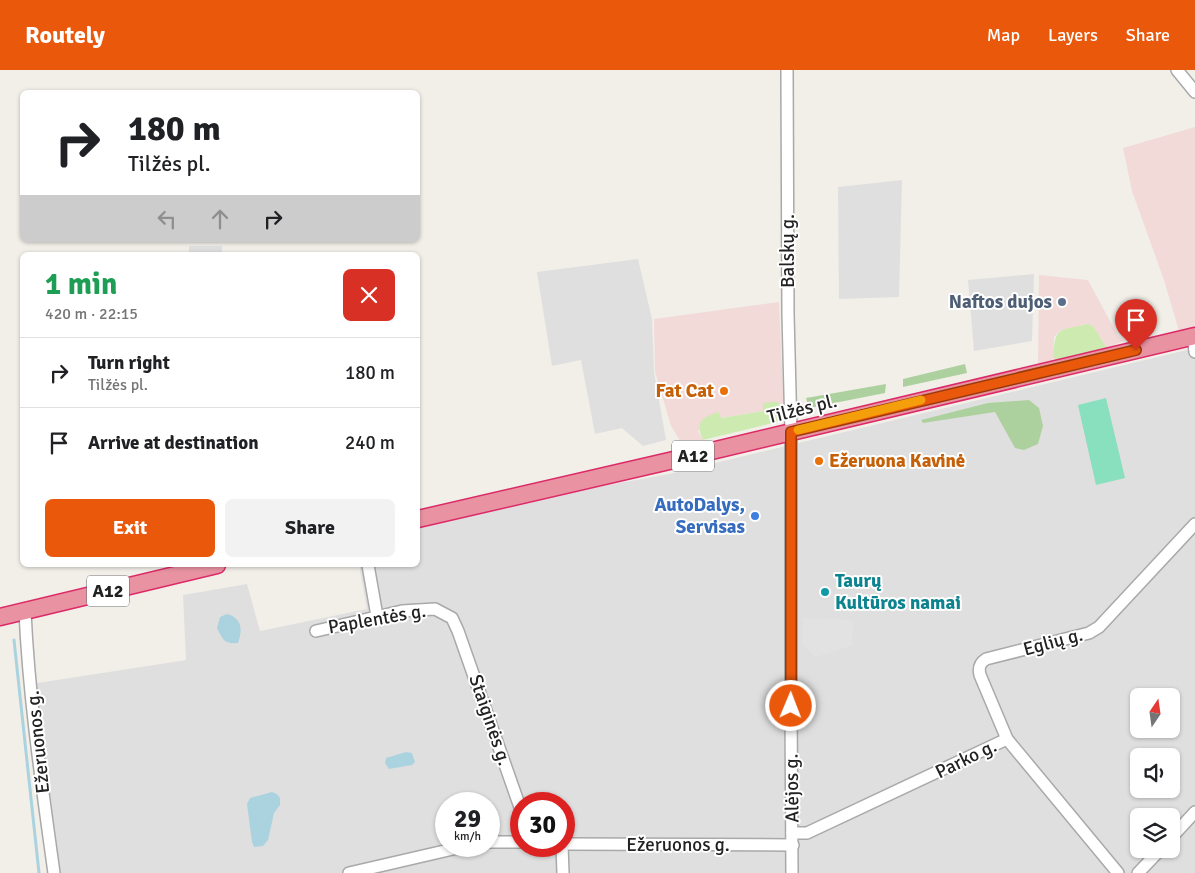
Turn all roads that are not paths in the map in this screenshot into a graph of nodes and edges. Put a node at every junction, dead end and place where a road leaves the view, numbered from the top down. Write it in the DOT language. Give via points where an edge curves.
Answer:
graph roads {
  1 [pos="787,70"];
  2 [pos="1177,70"];
  3 [pos="1195,92"];
  4 [pos="1194,342"];
  5 [pos="791,432"];
  6 [pos="420,519"];
  7 [pos="1195,524"];
  8 [pos="208,567"];
  9 [pos="368,567"];
  10 [pos="25,612"];
  11 [pos="378,616"];
  12 [pos="0,617"];
  13 [pos="316,631"];
  14 [pos="458,631"];
  15 [pos="1007,739"];
  16 [pos="515,792"];
  17 [pos="1195,812"];
  18 [pos="1180,828"];
  19 [pos="792,839"];
  20 [pos="575,845"];
  21 [pos="435,853"];
  22 [pos="563,857"];
  23 [pos="1152,858"];
  24 [pos="54,873"];
  25 [pos="349,873"];
  26 [pos="563,873"];
  27 [pos="792,873"];
  28 [pos="1118,873"];
  29 [pos="1138,873"];
  1 -- 5 [label="street, Balskų g."];
  2 -- 3 [label="street"];
  4 -- 5 [label="highway, Tilžės pl. / A12"];
  5 -- 6 [label="highway, Tilžės pl. / A12"];
  5 -- 19 [label="street, Alėjos g."];
  7 -- 15 [label="street, Eglių g." via="1099,627 1088,633 982,661 978,669"];
  8 -- 10 [label="highway, A12"];
  9 -- 11 [label="street"];
  10 -- 12 [label="highway, A12"];
  10 -- 24 [label="street, Ežeruonos g." via="35,728"];
  11 -- 13 [label="street, Paplentės g."];
  11 -- 14 [label="street, Paplentės g." via="435,609 452,618"];
  14 -- 16 [label="street, Staiginės g."];
  15 -- 19 [label="street, Parko g."];
  15 -- 28 [label="street, Parko g."];
  17 -- 18 [label="street"];
  19 -- 20 [label="street, Ežeruonos g."];
  19 -- 27 [label="street, Alėjos g."];
  21 -- 25 [label="street"];
  22 -- 26 [label="street"];
  23 -- 29 [label="street"];
}
